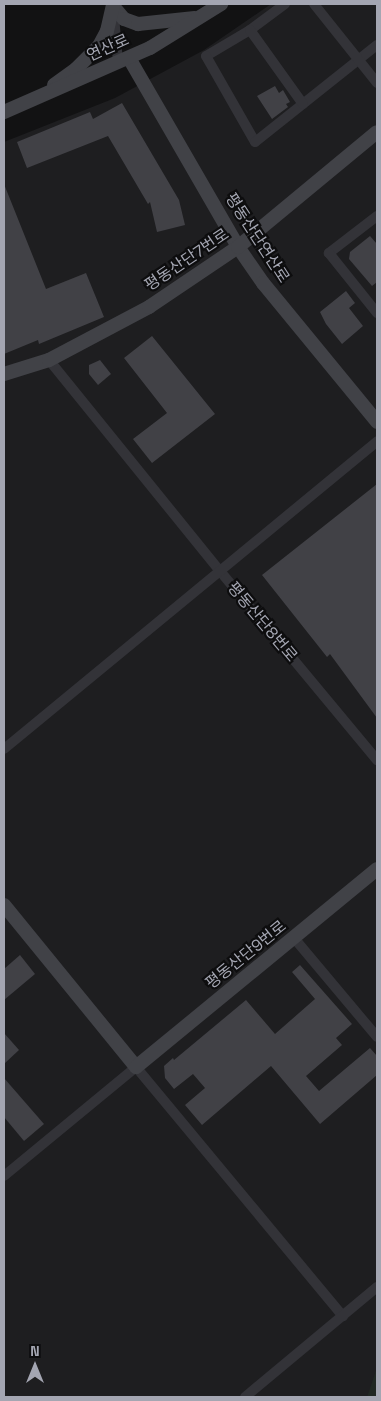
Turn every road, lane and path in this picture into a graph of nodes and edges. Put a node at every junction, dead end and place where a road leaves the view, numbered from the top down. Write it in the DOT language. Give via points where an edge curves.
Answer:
graph roads {
  1 [pos="221,4"];
  2 [pos="285,4"];
  3 [pos="314,4"];
  4 [pos="113,5"];
  5 [pos="201,18"];
  6 [pos="250,30"];
  7 [pos="377,45"];
  8 [pos="124,60"];
  9 [pos="359,60"];
  10 [pos="377,83"];
  11 [pos="36,99"];
  12 [pos="303,104"];
  13 [pos="4,112"];
  14 [pos="377,132"];
  15 [pos="377,216"];
  16 [pos="238,247"];
  17 [pos="377,312"];
  18 [pos="49,360"];
  19 [pos="4,374"];
  20 [pos="377,422"];
  21 [pos="377,441"];
  22 [pos="220,571"];
  23 [pos="4,750"];
  24 [pos="377,760"];
  25 [pos="377,869"];
  26 [pos="4,905"];
  27 [pos="294,938"];
  28 [pos="377,1037"];
  29 [pos="136,1067"];
  30 [pos="4,1176"];
  31 [pos="377,1287"];
  32 [pos="343,1316"];
  33 [pos="245,1397"];
  1 -- 5 [label="street, 연산로"];
  2 -- 6 [label="street"];
  3 -- 9 [label="street"];
  4 -- 5 [label="street" via="124,19 138,24"];
  4 -- 8 [label="street"];
  4 -- 11 [label="street" via="107,31 99,46 76,69"];
  5 -- 8 [label="street, 연산로"];
  6 -- 12 [label="street"];
  6 -- 12 [label="street" via="206,56 255,142"];
  7 -- 9 [label="street"];
  8 -- 11 [label="street, 연산로"];
  8 -- 16 [label="street, 평동산단연산로"];
  9 -- 10 [label="street"];
  9 -- 12 [label="street"];
  11 -- 13 [label="street, 연산로"];
  14 -- 16 [label="street, 평동산단7번로"];
  15 -- 17 [label="street" via="329,254"];
  16 -- 18 [label="street, 평동산단7번로" via="149,307"];
  16 -- 20 [label="street, 평동산단연산로" via="263,283"];
  18 -- 19 [label="street, 평동산단7번로"];
  18 -- 22 [label="street"];
  21 -- 22 [label="street, 평동산단8번로"];
  22 -- 23 [label="street"];
  22 -- 24 [label="street, 평동산단8번로"];
  25 -- 27 [label="street, 평동산단9번로"];
  26 -- 29 [label="street"];
  27 -- 28 [label="street"];
  27 -- 29 [label="street, 평동산단9번로"];
  29 -- 30 [label="street"];
  29 -- 32 [label="street"];
  31 -- 32 [label="street"];
  32 -- 33 [label="street"];
}
